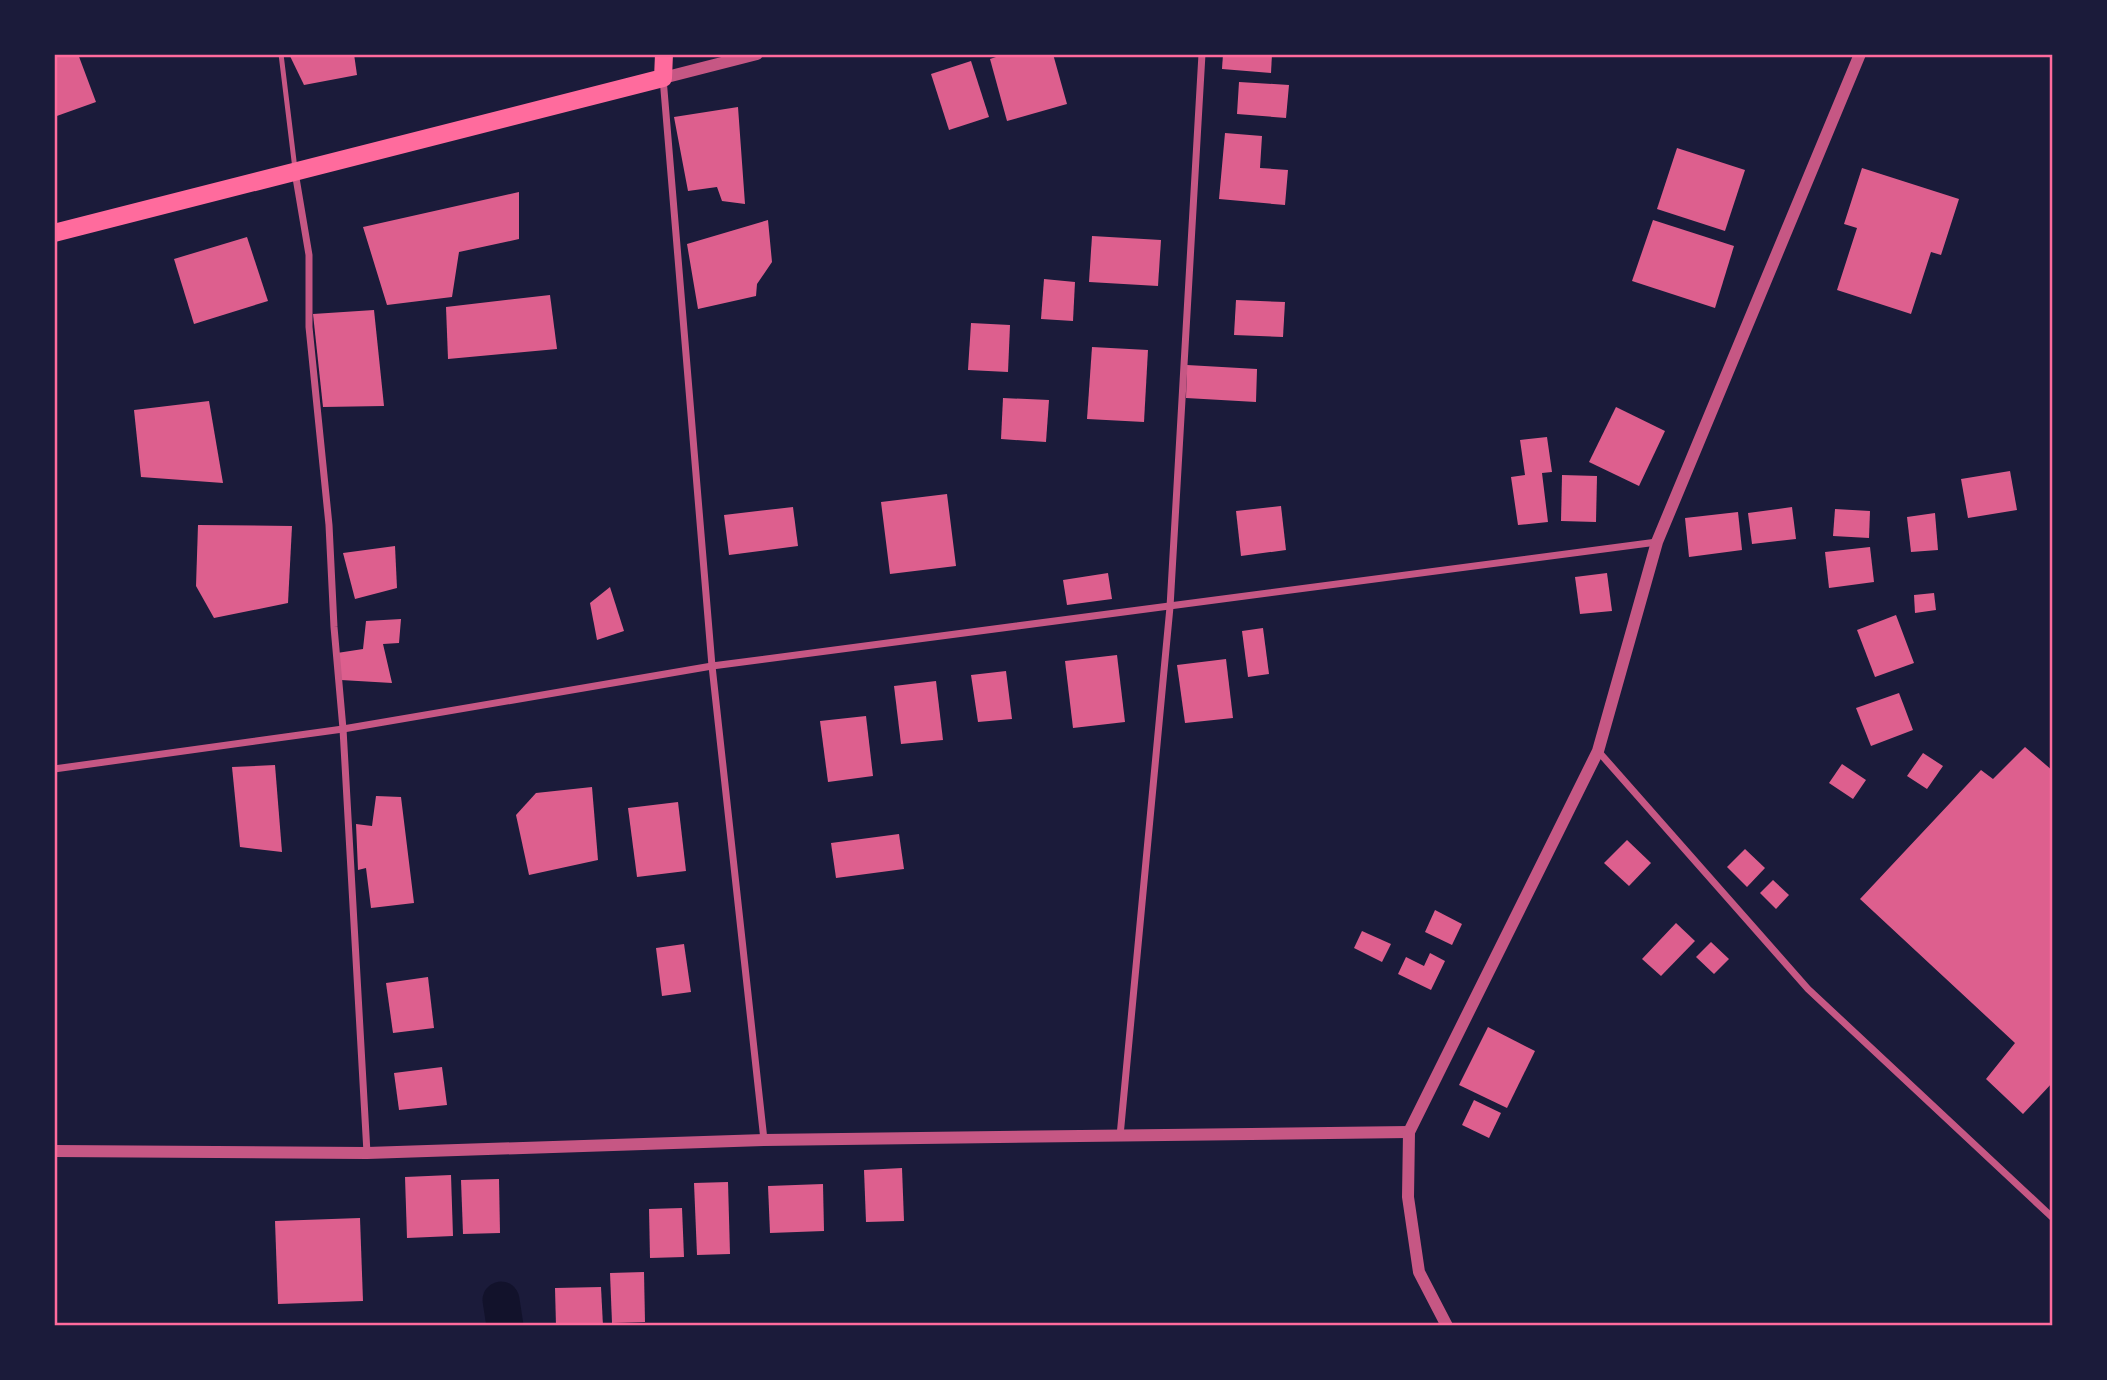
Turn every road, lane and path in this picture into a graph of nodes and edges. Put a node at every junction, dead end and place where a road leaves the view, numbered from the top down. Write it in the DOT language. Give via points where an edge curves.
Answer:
graph roads {
  1 [pos="281,54"];
  2 [pos="664,54"];
  3 [pos="757,54"];
  4 [pos="1202,54"];
  5 [pos="1860,54"];
  6 [pos="663,78"];
  7 [pos="295,171"];
  8 [pos="54,233"];
  9 [pos="1657,542"];
  10 [pos="1170,607"];
  11 [pos="712,666"];
  12 [pos="343,729"];
  13 [pos="1598,751"];
  14 [pos="54,769"];
  15 [pos="1409,1132"];
  16 [pos="1121,1136"];
  17 [pos="764,1140"];
  18 [pos="54,1151"];
  19 [pos="368,1153"];
  20 [pos="2053,1219"];
  21 [pos="1447,1326"];
  1 -- 7 [label="lane"];
  2 -- 6 [label="main road"];
  3 -- 6 [label="street"];
  4 -- 10 [label="street"];
  5 -- 9 [label="street"];
  6 -- 7 [label="main road"];
  6 -- 11 [label="street"];
  7 -- 8 [label="main road"];
  7 -- 12 [label="street" via="309,255 309,327"];
  9 -- 10 [label="street"];
  9 -- 13 [label="street"];
  10 -- 11 [label="street"];
  10 -- 16 [label="street"];
  11 -- 12 [label="street"];
  11 -- 17 [label="street"];
  12 -- 14 [label="street"];
  12 -- 19 [label="street"];
  13 -- 15 [label="street"];
  13 -- 20 [label="street" via="1808,989"];
  15 -- 16 [label="street"];
  15 -- 21 [label="street" via="1408,1197 1419,1272"];
  16 -- 17 [label="street"];
  17 -- 19 [label="street"];
  18 -- 19 [label="street"];
}
